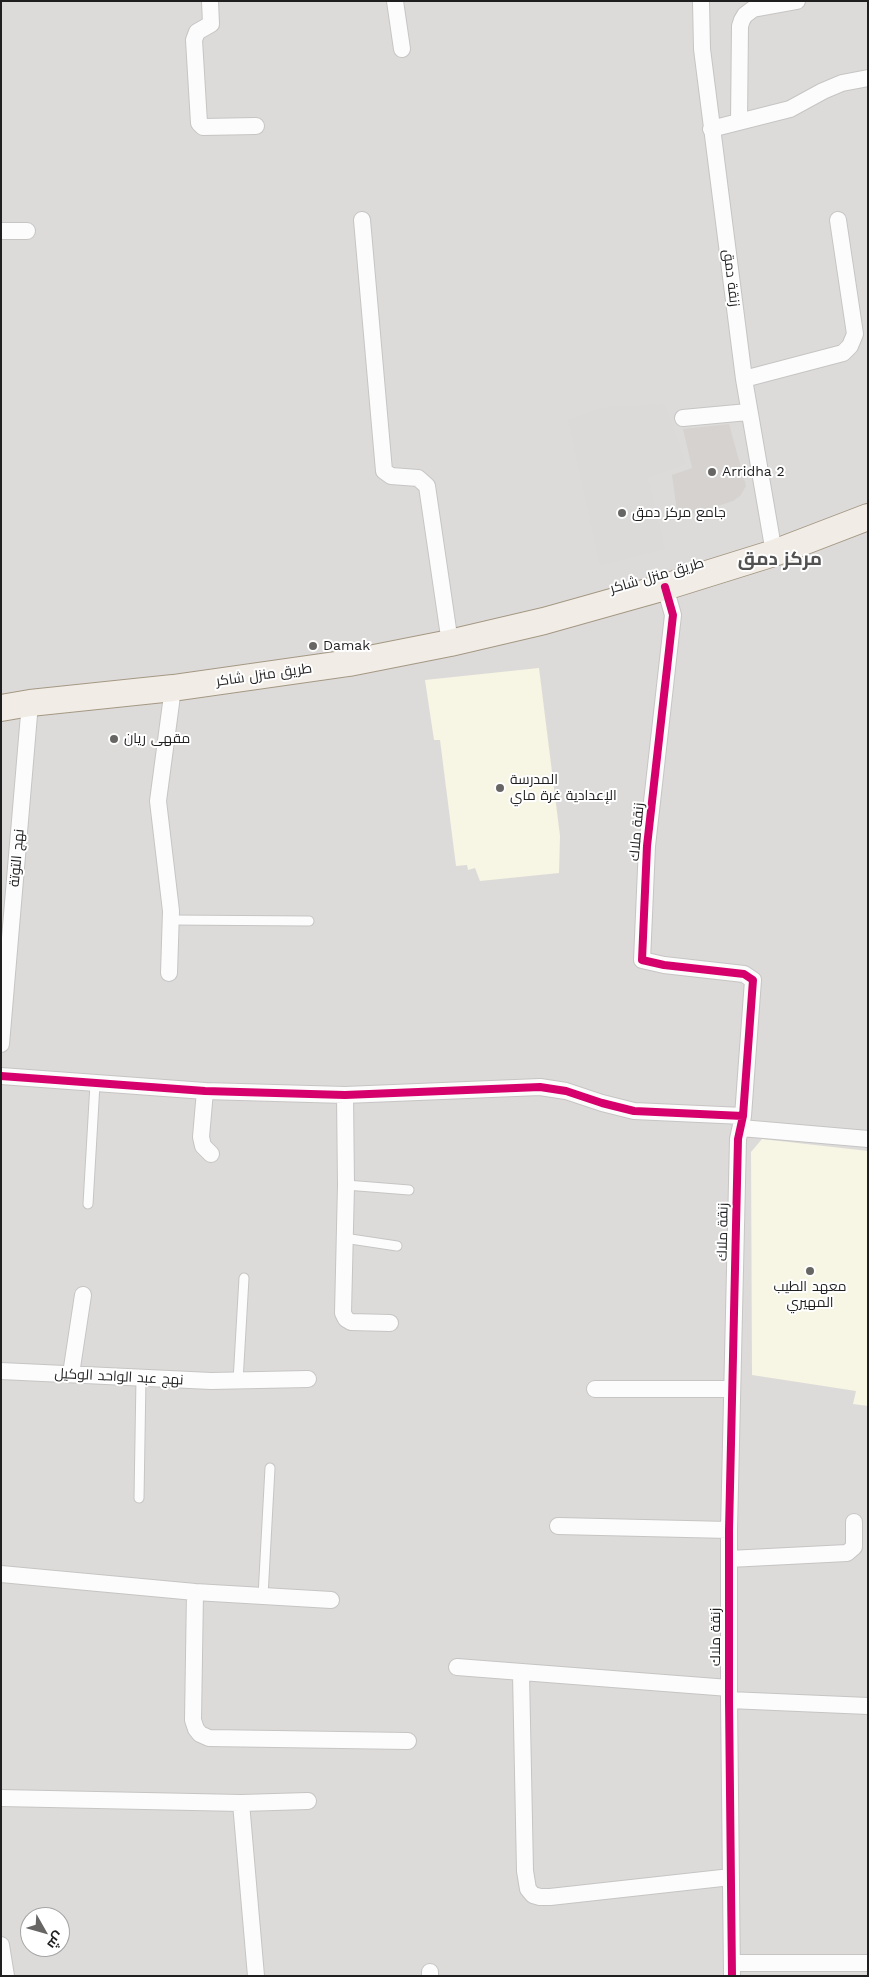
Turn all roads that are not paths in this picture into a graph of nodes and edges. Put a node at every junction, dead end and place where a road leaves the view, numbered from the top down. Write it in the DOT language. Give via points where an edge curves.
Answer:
graph roads {
  1 [pos="210,1"];
  2 [pos="395,1"];
  3 [pos="701,1"];
  4 [pos="797,1"];
  5 [pos="402,49"];
  6 [pos="868,78"];
  7 [pos="740,122"];
  8 [pos="256,126"];
  9 [pos="711,129"];
  10 [pos="362,220"];
  11 [pos="838,220"];
  12 [pos="1,231"];
  13 [pos="27,231"];
  14 [pos="744,379"];
  15 [pos="748,412"];
  16 [pos="683,418"];
  17 [pos="868,517"];
  18 [pos="774,553"];
  19 [pos="665,587"];
  20 [pos="450,643"];
  21 [pos="173,688"];
  22 [pos="30,703"];
  23 [pos="1,708"];
  24 [pos="171,920"];
  25 [pos="309,921"];
  26 [pos="169,973"];
  27 [pos="1,1044"];
  28 [pos="1,1076"];
  29 [pos="95,1084"];
  30 [pos="205,1092"];
  31 [pos="345,1095"];
  32 [pos="742,1122"];
  33 [pos="868,1139"];
  34 [pos="211,1154"];
  35 [pos="346,1185"];
  36 [pos="409,1190"];
  37 [pos="88,1204"];
  38 [pos="344,1238"];
  39 [pos="397,1246"];
  40 [pos="244,1278"];
  41 [pos="83,1295"];
  42 [pos="390,1323"];
  43 [pos="1,1371"];
  44 [pos="72,1374"];
  45 [pos="141,1378"];
  46 [pos="308,1379"];
  47 [pos="238,1381"];
  48 [pos="595,1389"];
  49 [pos="732,1389"];
  50 [pos="270,1468"];
  51 [pos="138,1498"];
  52 [pos="854,1522"];
  53 [pos="558,1526"];
  54 [pos="729,1530"];
  55 [pos="729,1559"];
  56 [pos="1,1574"];
  57 [pos="195,1592"];
  58 [pos="263,1596"];
  59 [pos="331,1600"];
  60 [pos="457,1666"];
  61 [pos="521,1673"];
  62 [pos="729,1694"];
  63 [pos="868,1706"];
  64 [pos="408,1741"];
  65 [pos="1,1798"];
  66 [pos="308,1801"];
  67 [pos="240,1803"];
  68 [pos="731,1877"];
  69 [pos="2,1953"];
  70 [pos="868,1963"];
  71 [pos="732,1969"];
  72 [pos="6,1976"];
  73 [pos="256,1976"];
  1 -- 8 [label="street" via="211,24 197,32 194,40 199,123 203,127"];
  2 -- 5 [label="street"];
  3 -- 9 [label="street, زنقة دمق" via="702,49"];
  4 -- 7 [label="street" via="753,9 742,20"];
  6 -- 7 [label="street" via="823,91 790,109"];
  7 -- 9 [label="street"];
  9 -- 14 [label="street, زنقة دمق"];
  10 -- 20 [label="street" via="384,471 390,476 418,478 427,486"];
  11 -- 14 [label="street" via="855,334 850,346 843,353"];
  12 -- 13 [label="street"];
  14 -- 15 [label="street, زنقة دمق"];
  15 -- 16 [label="street"];
  15 -- 18 [label="street, زنقة دمق"];
  17 -- 18 [label="main road, طريق منزل شاكر"];
  18 -- 19 [label="main road, طريق منزل شاكر"];
  19 -- 20 [label="main road, طريق منزل شاكر"];
  19 -- 32 [label="street, زنقة ملاك" via="674,615 647,846 642,960 744,974 753,980"];
  20 -- 21 [label="main road, طريق منزل شاكر" via="349,663"];
  21 -- 22 [label="main road, طريق منزل شاكر"];
  21 -- 24 [label="street" via="158,801"];
  22 -- 23 [label="main road, طريق منزل شاكر"];
  22 -- 27 [label="street, نهج التوتة"];
  24 -- 25 [label="lane"];
  24 -- 26 [label="street"];
  28 -- 29 [label="street"];
  29 -- 30 [label="street"];
  29 -- 37 [label="lane"];
  30 -- 31 [label="street"];
  30 -- 34 [label="street" via="201,1137"];
  31 -- 32 [label="street" via="540,1087 566,1091 634,1111"];
  31 -- 35 [label="street"];
  32 -- 33 [label="street"];
  32 -- 49 [label="street, زنقة ملاك" via="738,1139"];
  35 -- 36 [label="lane"];
  35 -- 38 [label="street"];
  38 -- 39 [label="lane"];
  38 -- 42 [label="street" via="344,1316 351,1322"];
  40 -- 47 [label="lane"];
  41 -- 44 [label="street"];
  43 -- 44 [label="street, نهج عبد الواحد الوكيل"];
  44 -- 45 [label="street, نهج عبد الواحد الوكيل"];
  45 -- 47 [label="street, نهج عبد الواحد الوكيل"];
  45 -- 51 [label="lane"];
  46 -- 47 [label="street, نهج عبد الواحد الوكيل"];
  48 -- 49 [label="street"];
  49 -- 54 [label="street, زنقة ملاك"];
  50 -- 58 [label="lane"];
  52 -- 55 [label="street" via="854,1547 847,1553"];
  53 -- 54 [label="street"];
  54 -- 55 [label="street, زنقة ملاك"];
  55 -- 62 [label="street, زنقة ملاك"];
  56 -- 57 [label="street"];
  57 -- 58 [label="street"];
  57 -- 64 [label="street" via="193,1720 200,1734 208,1738"];
  58 -- 59 [label="street"];
  60 -- 61 [label="street"];
  61 -- 62 [label="street"];
  61 -- 68 [label="street" via="525,1871 528,1889 533,1895 550,1897"];
  62 -- 63 [label="street"];
  62 -- 68 [label="street, زنقة ملاك"];
  65 -- 67 [label="street"];
  66 -- 67 [label="street"];
  67 -- 73 [label="street"];
  68 -- 71 [label="street, زنقة ملاك"];
  69 -- 72 [label="street"];
  70 -- 71 [label="street"];
}
